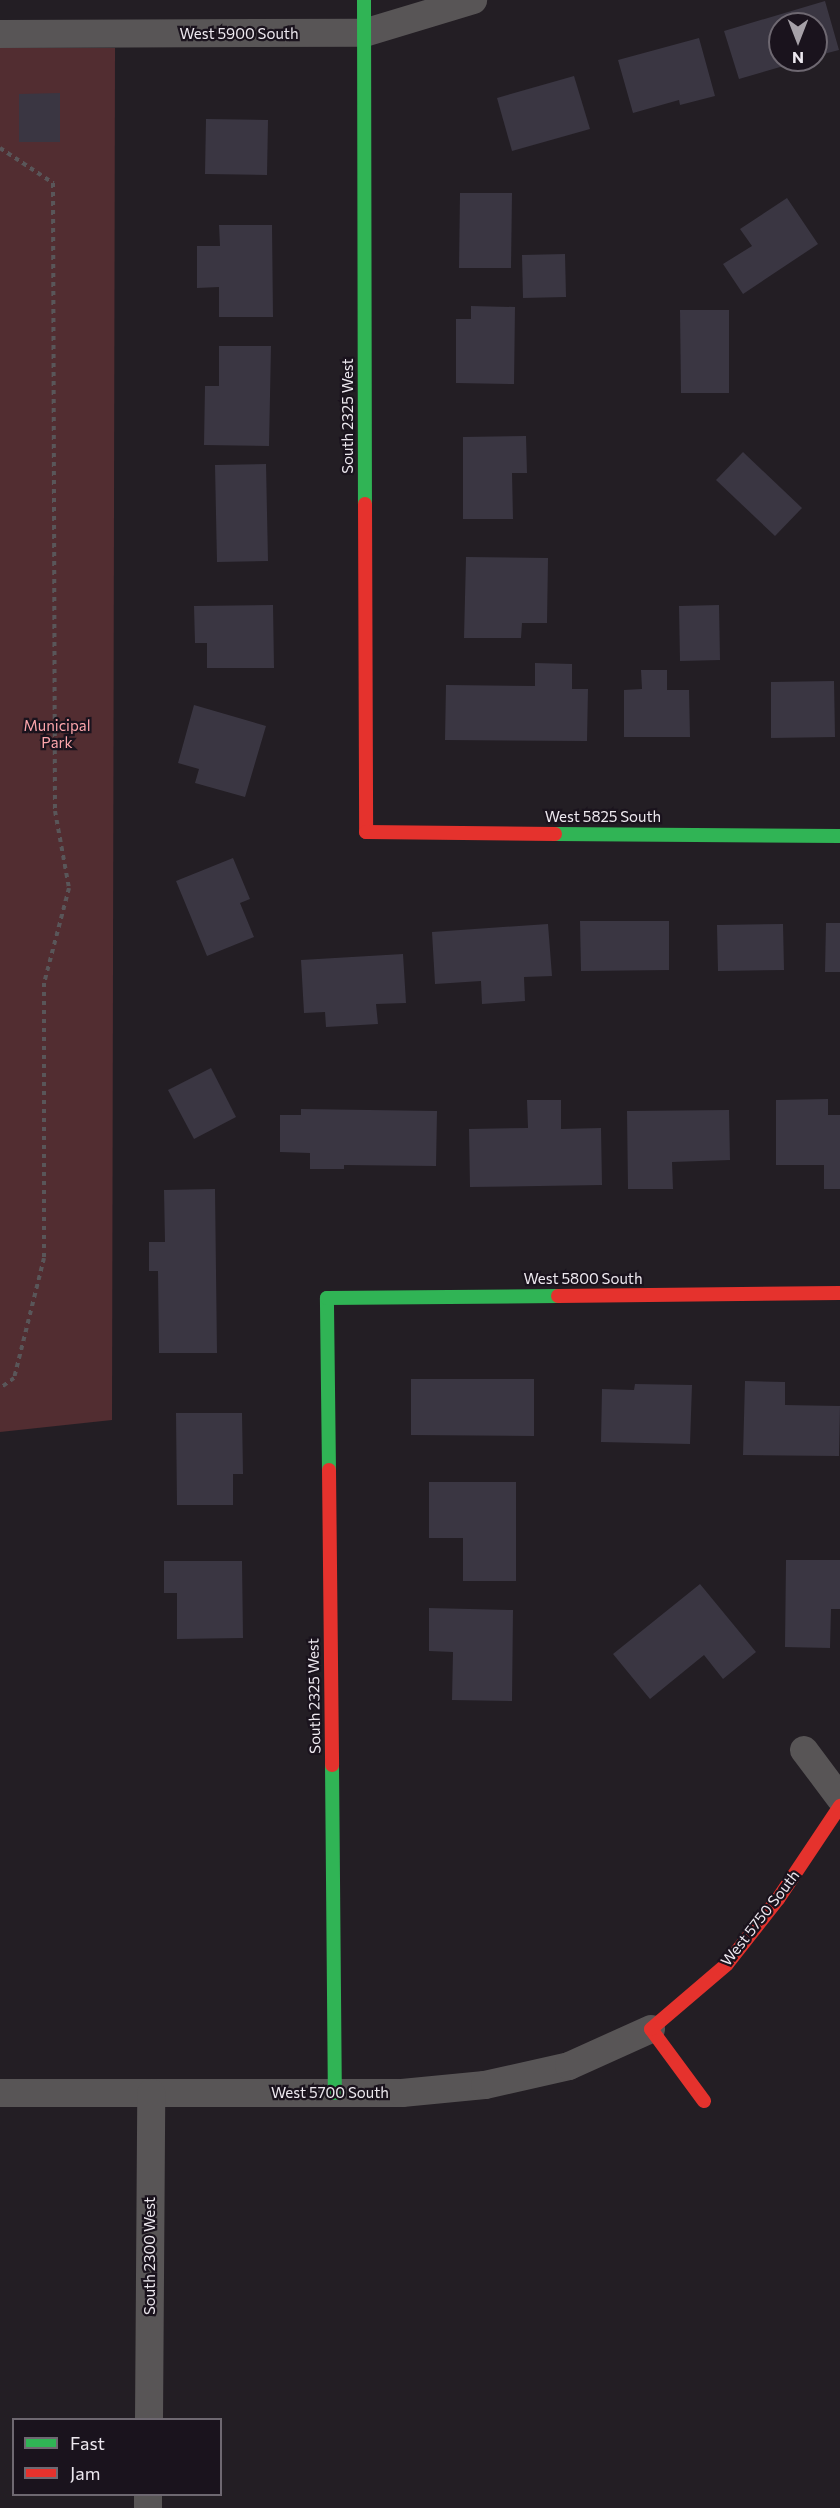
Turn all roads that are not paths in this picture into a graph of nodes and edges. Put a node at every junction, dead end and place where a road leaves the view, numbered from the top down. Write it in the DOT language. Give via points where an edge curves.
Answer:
graph roads {
  1 [pos="364,0"];
  2 [pos="473,0"];
  3 [pos="364,33"];
  4 [pos="0,34"];
  5 [pos="366,832"];
  6 [pos="840,836"];
  7 [pos="840,1293"];
  8 [pos="327,1298"];
  9 [pos="804,1750"];
  10 [pos="840,1798"];
  11 [pos="840,1806"];
  12 [pos="651,2029"];
  13 [pos="0,2093"];
  14 [pos="151,2093"];
  15 [pos="335,2093"];
  16 [pos="704,2102"];
  17 [pos="149,2418"];
  1 -- 3 [label="street, South 2325 West"];
  2 -- 3 [label="street, West 5900 South"];
  3 -- 4 [label="street, West 5900 South"];
  3 -- 5 [label="street, South 2325 West"];
  5 -- 6 [label="street, West 5825 South"];
  7 -- 8 [label="street, West 5800 South"];
  8 -- 15 [label="street, South 2325 West"];
  9 -- 10 [label="street"];
  11 -- 12 [label="street, West 5750 South" via="778,1899 727,1964"];
  12 -- 15 [label="street, West 5700 South" via="568,2066 485,2085 402,2093"];
  12 -- 16 [label="street"];
  13 -- 14 [label="street, West 5700 South"];
  14 -- 15 [label="street, West 5700 South"];
  14 -- 17 [label="street, South 2300 West"];
}
